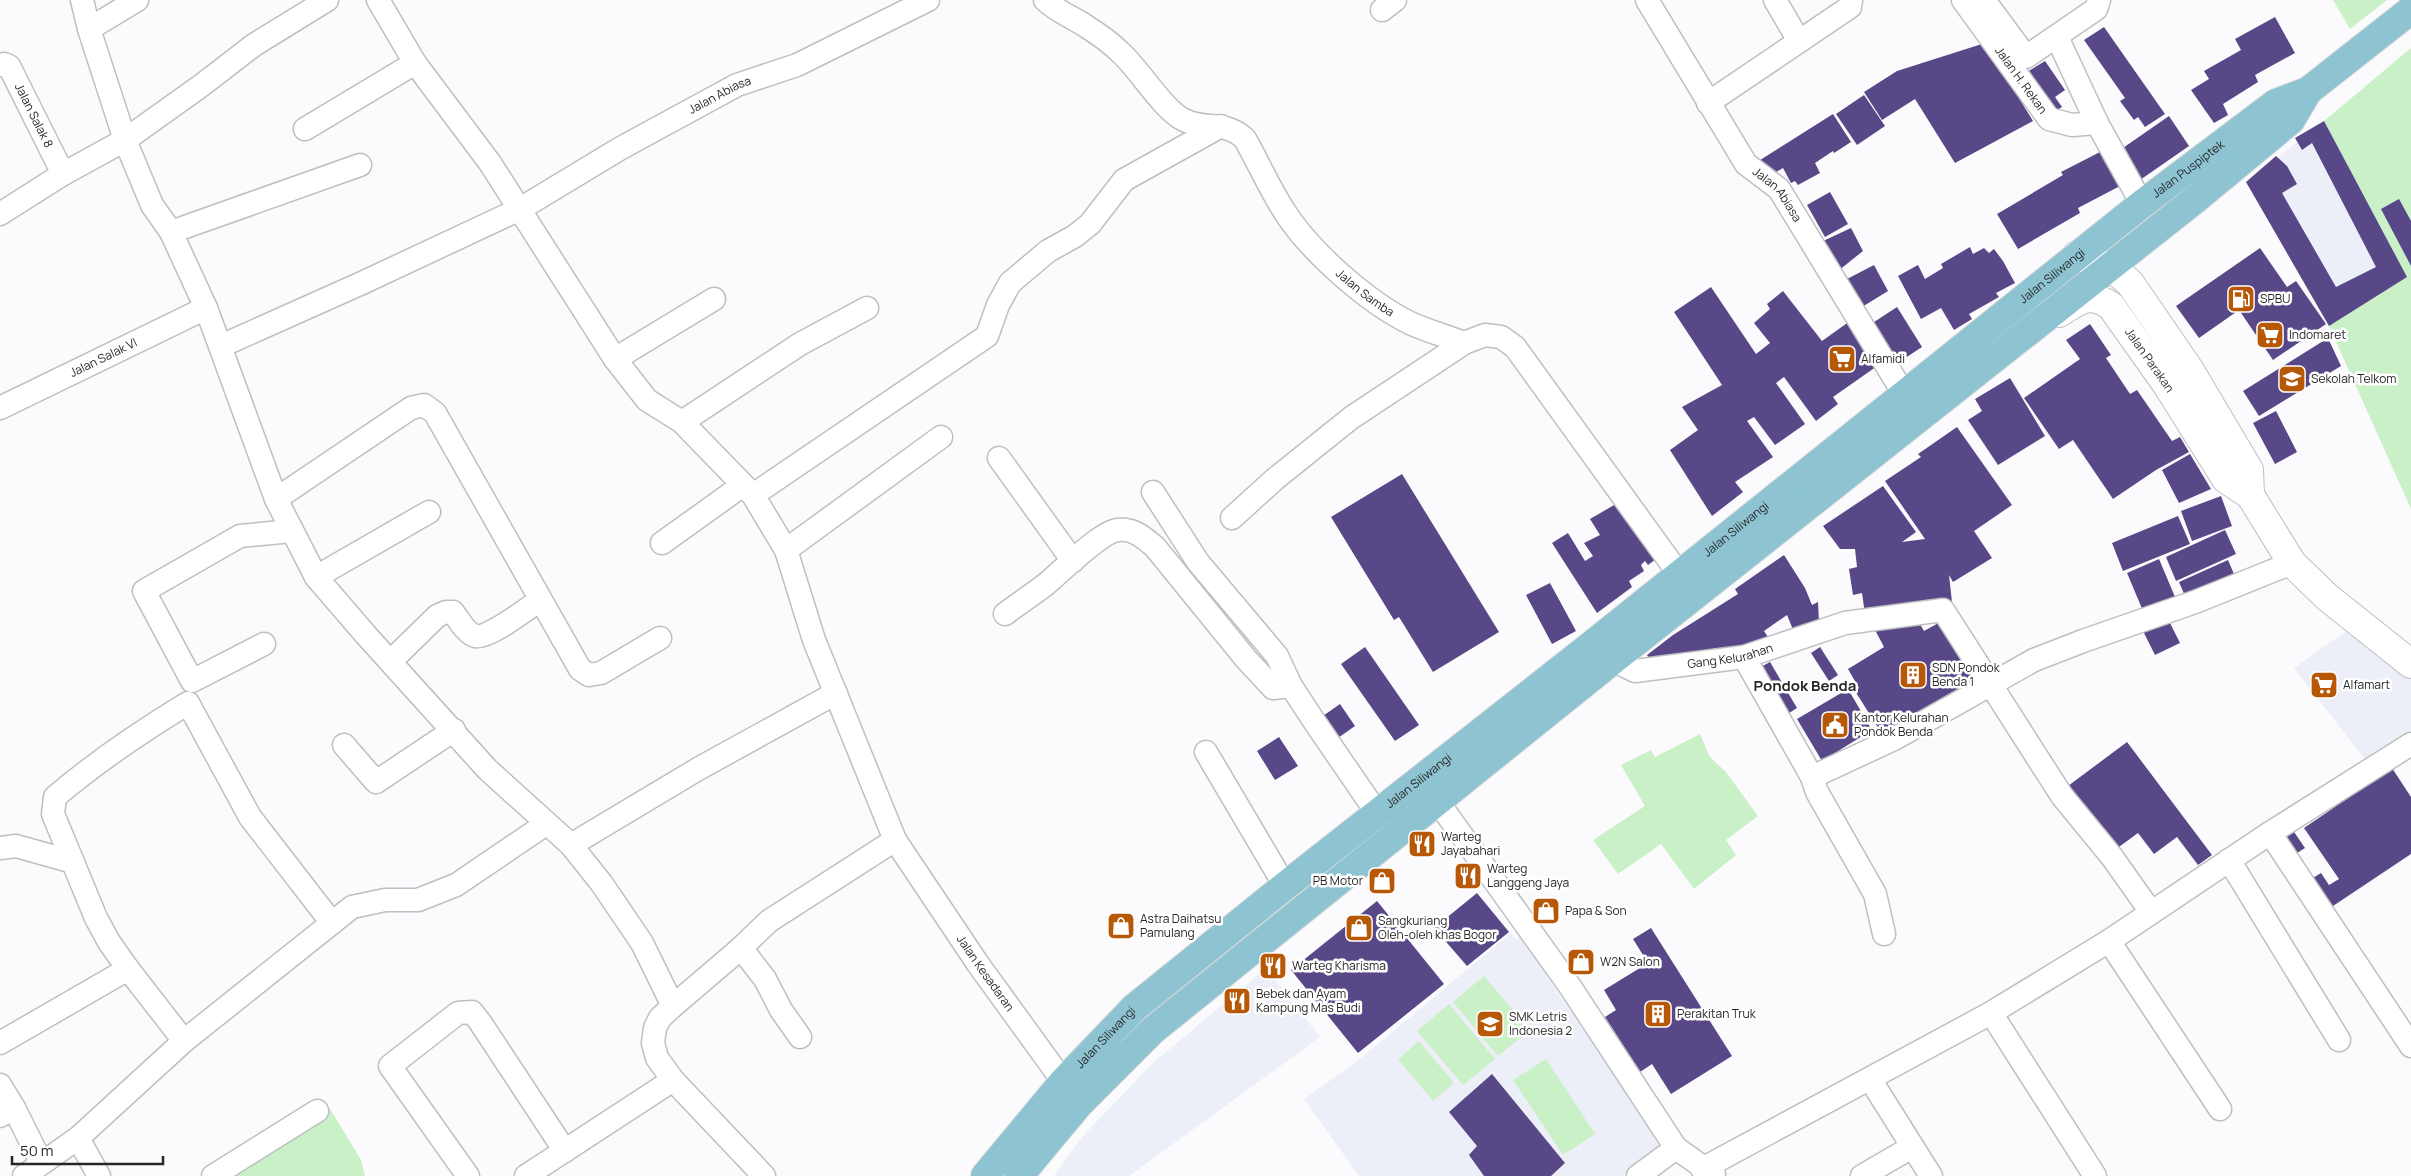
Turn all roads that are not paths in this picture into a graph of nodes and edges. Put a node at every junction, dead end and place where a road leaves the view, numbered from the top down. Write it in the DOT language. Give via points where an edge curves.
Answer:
graph roads {
  1 [pos="82,0"];
  2 [pos="137,0"];
  3 [pos="327,0"];
  4 [pos="378,0"];
  5 [pos="928,0"];
  6 [pos="1045,0"];
  7 [pos="1647,0"];
  8 [pos="1775,0"];
  9 [pos="1851,0"];
  10 [pos="1963,0"];
  11 [pos="1984,0"];
  12 [pos="2099,0"];
  13 [pos="2411,10"];
  14 [pos="89,29"];
  15 [pos="2057,38"];
  16 [pos="1799,41"];
  17 [pos="414,63"];
  18 [pos="0,65"];
  19 [pos="2308,91"];
  20 [pos="1708,103"];
  21 [pos="2097,123"];
  22 [pos="1221,126"];
  23 [pos="305,129"];
  24 [pos="125,140"];
  25 [pos="360,165"];
  26 [pos="63,174"];
  27 [pos="2142,204"];
  28 [pos="520,209"];
  29 [pos="0,214"];
  30 [pos="171,232"];
  31 [pos="2076,256"];
  32 [pos="2110,266"];
  33 [pos="714,299"];
  34 [pos="206,308"];
  35 [pos="866,308"];
  36 [pos="2021,335"];
  37 [pos="1464,343"];
  38 [pos="221,346"];
  39 [pos="615,359"];
  40 [pos="2189,369"];
  41 [pos="2167,385"];
  42 [pos="1904,394"];
  43 [pos="0,408"];
  44 [pos="682,422"];
  45 [pos="941,437"];
  46 [pos="999,458"];
  47 [pos="748,490"];
  48 [pos="1153,492"];
  49 [pos="2250,494"];
  50 [pos="276,499"];
  51 [pos="429,512"];
  52 [pos="1232,518"];
  53 [pos="292,531"];
  54 [pos="662,544"];
  55 [pos="786,550"];
  56 [pos="1073,562"];
  57 [pos="2292,563"];
  58 [pos="1678,574"];
  59 [pos="316,577"];
  60 [pos="540,600"];
  61 [pos="1005,614"];
  62 [pos="660,638"];
  63 [pos="264,644"];
  64 [pos="1744,657"];
  65 [pos="1613,660"];
  66 [pos="391,661"];
  67 [pos="2411,664"];
  68 [pos="1992,684"];
  69 [pos="1291,686"];
  70 [pos="836,693"];
  71 [pos="454,730"];
  72 [pos="2411,744"];
  73 [pos="344,745"];
  74 [pos="1206,752"];
  75 [pos="1812,777"];
  76 [pos="1438,802"];
  77 [pos="1377,813"];
  78 [pos="546,824"];
  79 [pos="2270,833"];
  80 [pos="895,840"];
  81 [pos="571,845"];
  82 [pos="0,848"];
  83 [pos="2229,860"];
  84 [pos="73,862"];
  85 [pos="1285,886"];
  86 [pos="2151,912"];
  87 [pos="332,923"];
  88 [pos="1884,934"];
  89 [pos="2109,940"];
  90 [pos="741,948"];
  91 [pos="128,969"];
  92 [pos="673,1006"];
  93 [pos="1991,1013"];
  94 [pos="800,1037"];
  95 [pos="2339,1040"];
  96 [pos="184,1041"];
  97 [pos="0,1043"];
  98 [pos="2411,1046"];
  99 [pos="1870,1079"];
  100 [pos="673,1080"];
  101 [pos="1063,1082"];
  102 [pos="0,1085"];
  103 [pos="1080,1104"];
  104 [pos="2220,1109"];
  105 [pos="316,1111"];
  106 [pos="7,1112"];
  107 [pos="78,1138"];
  108 [pos="1912,1147"];
  109 [pos="1676,1148"];
  110 [pos="564,1151"];
  111 [pos="32,1169"];
  112 [pos="1707,1174"];
  113 [pos="99,1176"];
  114 [pos="213,1176"];
  115 [pos="468,1176"];
  116 [pos="528,1176"];
  117 [pos="764,1176"];
  118 [pos="985,1176"];
  119 [pos="1020,1176"];
  120 [pos="1638,1176"];
  121 [pos="1862,1176"];
  122 [pos="1931,1176"];
  123 [pos="2095,1176"];
  1 -- 14 [label="street"];
  2 -- 14 [label="street"];
  3 -- 24 [label="street" via="254,45"];
  4 -- 17 [label="street, Jalan Kesadaran"];
  5 -- 28 [label="street, Jalan Abiasa" via="798,65 737,85 621,148"];
  6 -- 22 [label="street, Jalan Samba" via="1098,34 1122,54 1182,120"];
  7 -- 20 [label="street, Jalan Abiasa"];
  8 -- 16 [label="street"];
  9 -- 16 [label="street" via="1850,7"];
  10 -- 21 [label="street, Jalan H. Rekan" via="2049,119 2072,125"];
  11 -- 15 [label="street" via="2026,57"];
  12 -- 15 [label="street" via="2096,9"];
  13 -- 19 [label="main road, Jalan Puspiptek"];
  14 -- 24 [label="street"];
  15 -- 21 [label="street"];
  16 -- 20 [label="street"];
  17 -- 23 [label="street"];
  17 -- 28 [label="street, Jalan Kesadaran" via="490,163"];
  18 -- 26 [label="street, Jalan Salak 8" via="9,66"];
  19 -- 27 [label="main road, Jalan Puspiptek" via="2276,103"];
  19 -- 32 [label="main road, Jalan Puspiptek" via="2290,120"];
  20 -- 42 [label="street, Jalan Abiasa" via="1746,164 1779,189"];
  21 -- 27 [label="street"];
  22 -- 37 [label="street, Jalan Samba" via="1236,131 1245,139 1283,210 1321,256 1378,304 1410,323"];
  22 -- 47 [label="street" via="1124,180 1090,224 1010,283 987,336"];
  24 -- 26 [label="street"];
  24 -- 30 [label="street" via="152,204"];
  25 -- 30 [label="street"];
  26 -- 29 [label="street"];
  27 -- 31 [label="main road, Jalan Puspiptek"];
  28 -- 38 [label="street, Jalan Abiasa"];
  28 -- 39 [label="street, Jalan Kesadaran"];
  30 -- 34 [label="street"];
  31 -- 32 [label="street, Jalan Siliwangi"];
  31 -- 42 [label="main road, Jalan Siliwangi"];
  32 -- 36 [label="main road, Jalan Siliwangi"];
  32 -- 40 [label="street, Jalan Parakan" via="2130,283"];
  33 -- 39 [label="street"];
  34 -- 38 [label="street"];
  34 -- 43 [label="street, Jalan Salak VI"];
  35 -- 44 [label="street" via="800,344"];
  36 -- 41 [label="street, Jalan Parakan" via="2084,298 2098,298 2111,306"];
  36 -- 65 [label="main road, Jalan Siliwangi"];
  37 -- 52 [label="street" via="1351,418"];
  37 -- 58 [label="street" via="1485,335 1501,337 1515,347"];
  38 -- 50 [label="street"];
  39 -- 44 [label="street, Jalan Kesadaran" via="647,400"];
  40 -- 41 [label="street"];
  40 -- 49 [label="street, Jalan Parakan" via="2249,470"];
  41 -- 49 [label="street, Jalan Parakan" via="2226,479"];
  42 -- 58 [label="main road, Jalan Siliwangi"];
  44 -- 47 [label="street, Jalan Kesadaran"];
  45 -- 55 [label="street"];
  46 -- 56 [label="street"];
  47 -- 54 [label="street"];
  47 -- 55 [label="street, Jalan Kesadaran"];
  48 -- 69 [label="street" via="1198,562 1277,656"];
  49 -- 57 [label="street, Jalan Parakan"];
  50 -- 53 [label="street"];
  50 -- 60 [label="street" via="411,408 424,405 435,413"];
  51 -- 59 [label="street"];
  53 -- 59 [label="street"];
  53 -- 63 [label="street" via="255,533 245,549 151,603 192,681"];
  55 -- 70 [label="street, Jalan Kesadaran" via="814,640"];
  56 -- 61 [label="street"];
  56 -- 69 [label="street" via="1104,536 1117,530 1130,530 1141,535 1155,547 1273,688"];
  57 -- 67 [label="street, Jalan Parakan" via="2327,597"];
  57 -- 68 [label="street" via="2195,602 2056,651"];
  58 -- 77 [label="main road, Jalan Siliwangi"];
  59 -- 66 [label="street"];
  60 -- 62 [label="street" via="580,669 589,676 602,672"];
  60 -- 66 [label="street" via="477,637 470,634 453,612 446,612 437,616"];
  64 -- 65 [label="street, Gang Kelurahan" via="1635,671"];
  64 -- 68 [label="street, Gang Kelurahan" via="1845,623 1943,610"];
  64 -- 75 [label="street"];
  65 -- 76 [label="main road, Jalan Siliwangi"];
  66 -- 71 [label="street"];
  68 -- 75 [label="street" via="1894,739"];
  68 -- 86 [label="street" via="2062,796 2112,857"];
  69 -- 77 [label="street"];
  70 -- 80 [label="street, Jalan Kesadaran"];
  70 -- 81 [label="street"];
  71 -- 73 [label="street" via="376,782"];
  71 -- 78 [label="street" via="487,769"];
  72 -- 79 [label="street"];
  74 -- 85 [label="street"];
  75 -- 88 [label="street" via="1817,792 1875,894"];
  76 -- 103 [label="main road, Jalan Siliwangi" via="1154,1030"];
  76 -- 109 [label="street" via="1567,982"];
  77 -- 85 [label="main road, Jalan Siliwangi"];
  78 -- 81 [label="street"];
  78 -- 87 [label="street" via="456,885 418,900 368,902 352,907"];
  79 -- 83 [label="street"];
  79 -- 98 [label="street"];
  80 -- 90 [label="street" via="770,920"];
  80 -- 101 [label="street, Jalan Kesadaran" via="978,964"];
  81 -- 92 [label="street" via="642,943"];
  82 -- 84 [label="street" via="16,846"];
  83 -- 86 [label="street"];
  83 -- 95 [label="street"];
  84 -- 87 [label="street" via="53,814 56,798 148,727 188,703 250,817"];
  84 -- 91 [label="street" via="96,918"];
  85 -- 101 [label="main road, Jalan Siliwangi" via="1134,1008"];
  86 -- 89 [label="street"];
  87 -- 96 [label="street"];
  89 -- 93 [label="street"];
  89 -- 104 [label="street"];
  90 -- 92 [label="street"];
  90 -- 94 [label="street" via="764,978"];
  91 -- 96 [label="street"];
  91 -- 97 [label="street"];
  92 -- 100 [label="street" via="660,1018 653,1043 657,1058"];
  93 -- 99 [label="street"];
  93 -- 123 [label="street"];
  96 -- 107 [label="street"];
  99 -- 108 [label="street"];
  99 -- 112 [label="street"];
  100 -- 110 [label="street"];
  100 -- 117 [label="street"];
  101 -- 103 [label="street, Jalan Kesadaran"];
  101 -- 118 [label="main road, Jalan Siliwangi"];
  102 -- 106 [label="street"];
  103 -- 119 [label="main road, Jalan Siliwangi"];
  105 -- 114 [label="street"];
  106 -- 111 [label="street"];
  107 -- 111 [label="street"];
  107 -- 113 [label="street"];
  108 -- 121 [label="street"];
  108 -- 122 [label="street"];
  109 -- 112 [label="street"];
  109 -- 120 [label="street"];
  110 -- 115 [label="street" via="480,1022 472,1012 458,1013 390,1066"];
  110 -- 116 [label="street"];
}
